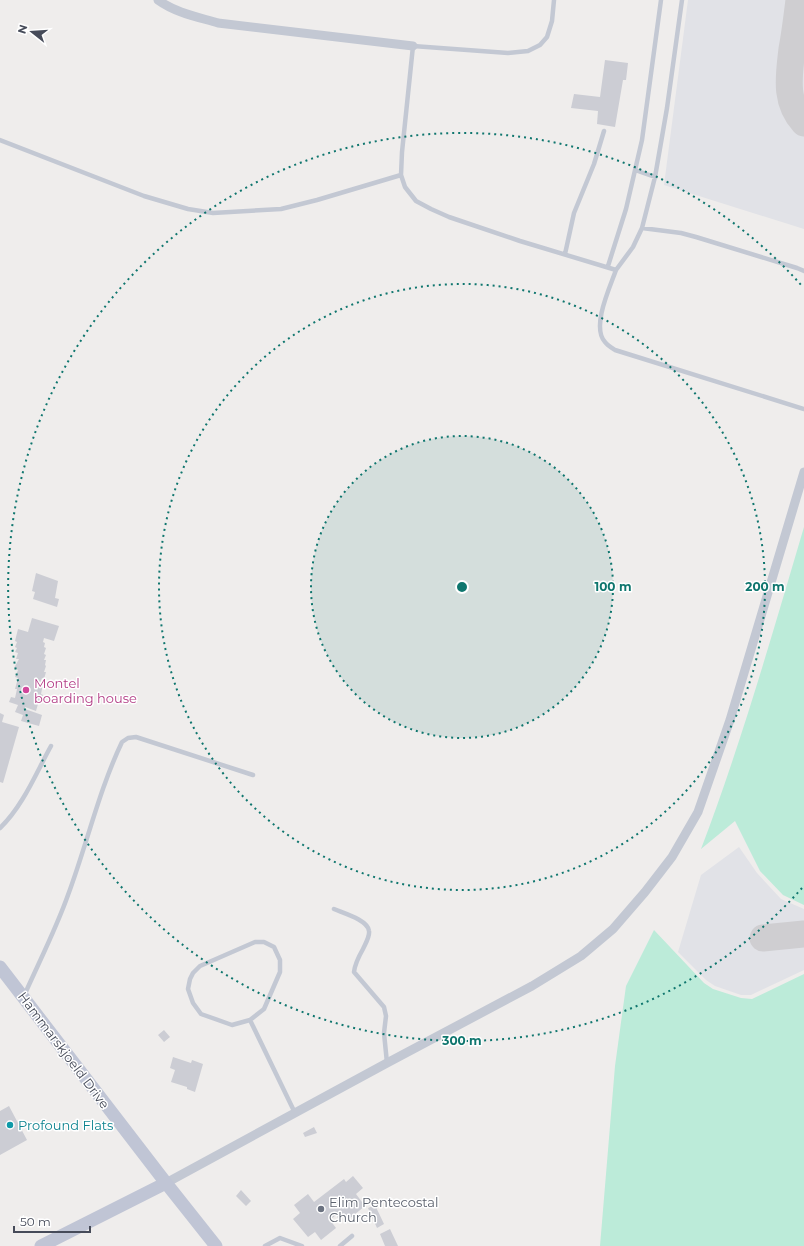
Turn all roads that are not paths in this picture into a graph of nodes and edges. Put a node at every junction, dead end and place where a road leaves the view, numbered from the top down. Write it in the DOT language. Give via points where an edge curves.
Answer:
graph roads {
  1 [pos="158,0"];
  2 [pos="554,0"];
  3 [pos="661,0"];
  4 [pos="682,0"];
  5 [pos="413,46"];
  6 [pos="604,131"];
  7 [pos="0,140"];
  8 [pos="635,170"];
  9 [pos="401,175"];
  10 [pos="655,177"];
  11 [pos="642,228"];
  12 [pos="565,254"];
  13 [pos="608,266"];
  14 [pos="616,270"];
  15 [pos="804,271"];
  16 [pos="804,409"];
  17 [pos="804,472"];
  18 [pos="51,746"];
  19 [pos="253,775"];
  20 [pos="0,828"];
  21 [pos="334,909"];
  22 [pos="0,967"];
  23 [pos="23,997"];
  24 [pos="250,1020"];
  25 [pos="387,1063"];
  26 [pos="295,1113"];
  27 [pos="166,1183"];
  28 [pos="352,1236"];
  29 [pos="41,1246"];
  30 [pos="216,1246"];
  31 [pos="265,1246"];
  32 [pos="302,1246"];
  33 [pos="340,1246"];
  1 -- 5 [label="street" via="187,15 218,23"];
  2 -- 5 [label="lane" via="547,37 540,45 528,51 508,53"];
  3 -- 8 [label="lane" via="642,140"];
  4 -- 10 [label="lane" via="668,108"];
  5 -- 9 [label="lane"];
  6 -- 12 [label="lane" via="594,164 574,212"];
  7 -- 9 [label="lane" via="144,196 188,209 213,213 282,209"];
  8 -- 10 [label="lane"];
  8 -- 13 [label="lane"];
  9 -- 12 [label="lane" via="405,187 416,201 431,210"];
  10 -- 11 [label="lane"];
  11 -- 14 [label="lane" via="634,247"];
  11 -- 15 [label="lane" via="681,233"];
  12 -- 13 [label="lane"];
  13 -- 14 [label="lane"];
  14 -- 16 [label="lane" via="602,310 599,330 604,342 615,350 638,358"];
  17 -- 25 [label="street" via="730,720 698,812 672,857 612,929 581,956 532,986"];
  18 -- 20 [label="lane" via="24,795"];
  19 -- 23 [label="lane" via="136,737 122,742 99,801 68,895"];
  21 -- 25 [label="lane" via="367,925 367,941 354,972 384,1007"];
  22 -- 23 [label="main road, Hammarskjoeld Drive"];
  23 -- 27 [label="main road, Hammarskjoeld Drive"];
  24 -- 24 [label="lane" via="264,1009 280,972 280,960 274,947 264,942 255,942 200,966 193,973 188,989 201,1014 232,1025"];
  24 -- 26 [label="lane"];
  25 -- 26 [label="street"];
  26 -- 27 [label="street"];
  27 -- 29 [label="main road"];
  27 -- 30 [label="main road, Hammarskjoeld Drive"];
  28 -- 33 [label="lane"];
  31 -- 32 [label="lane" via="280,1238"];
}
